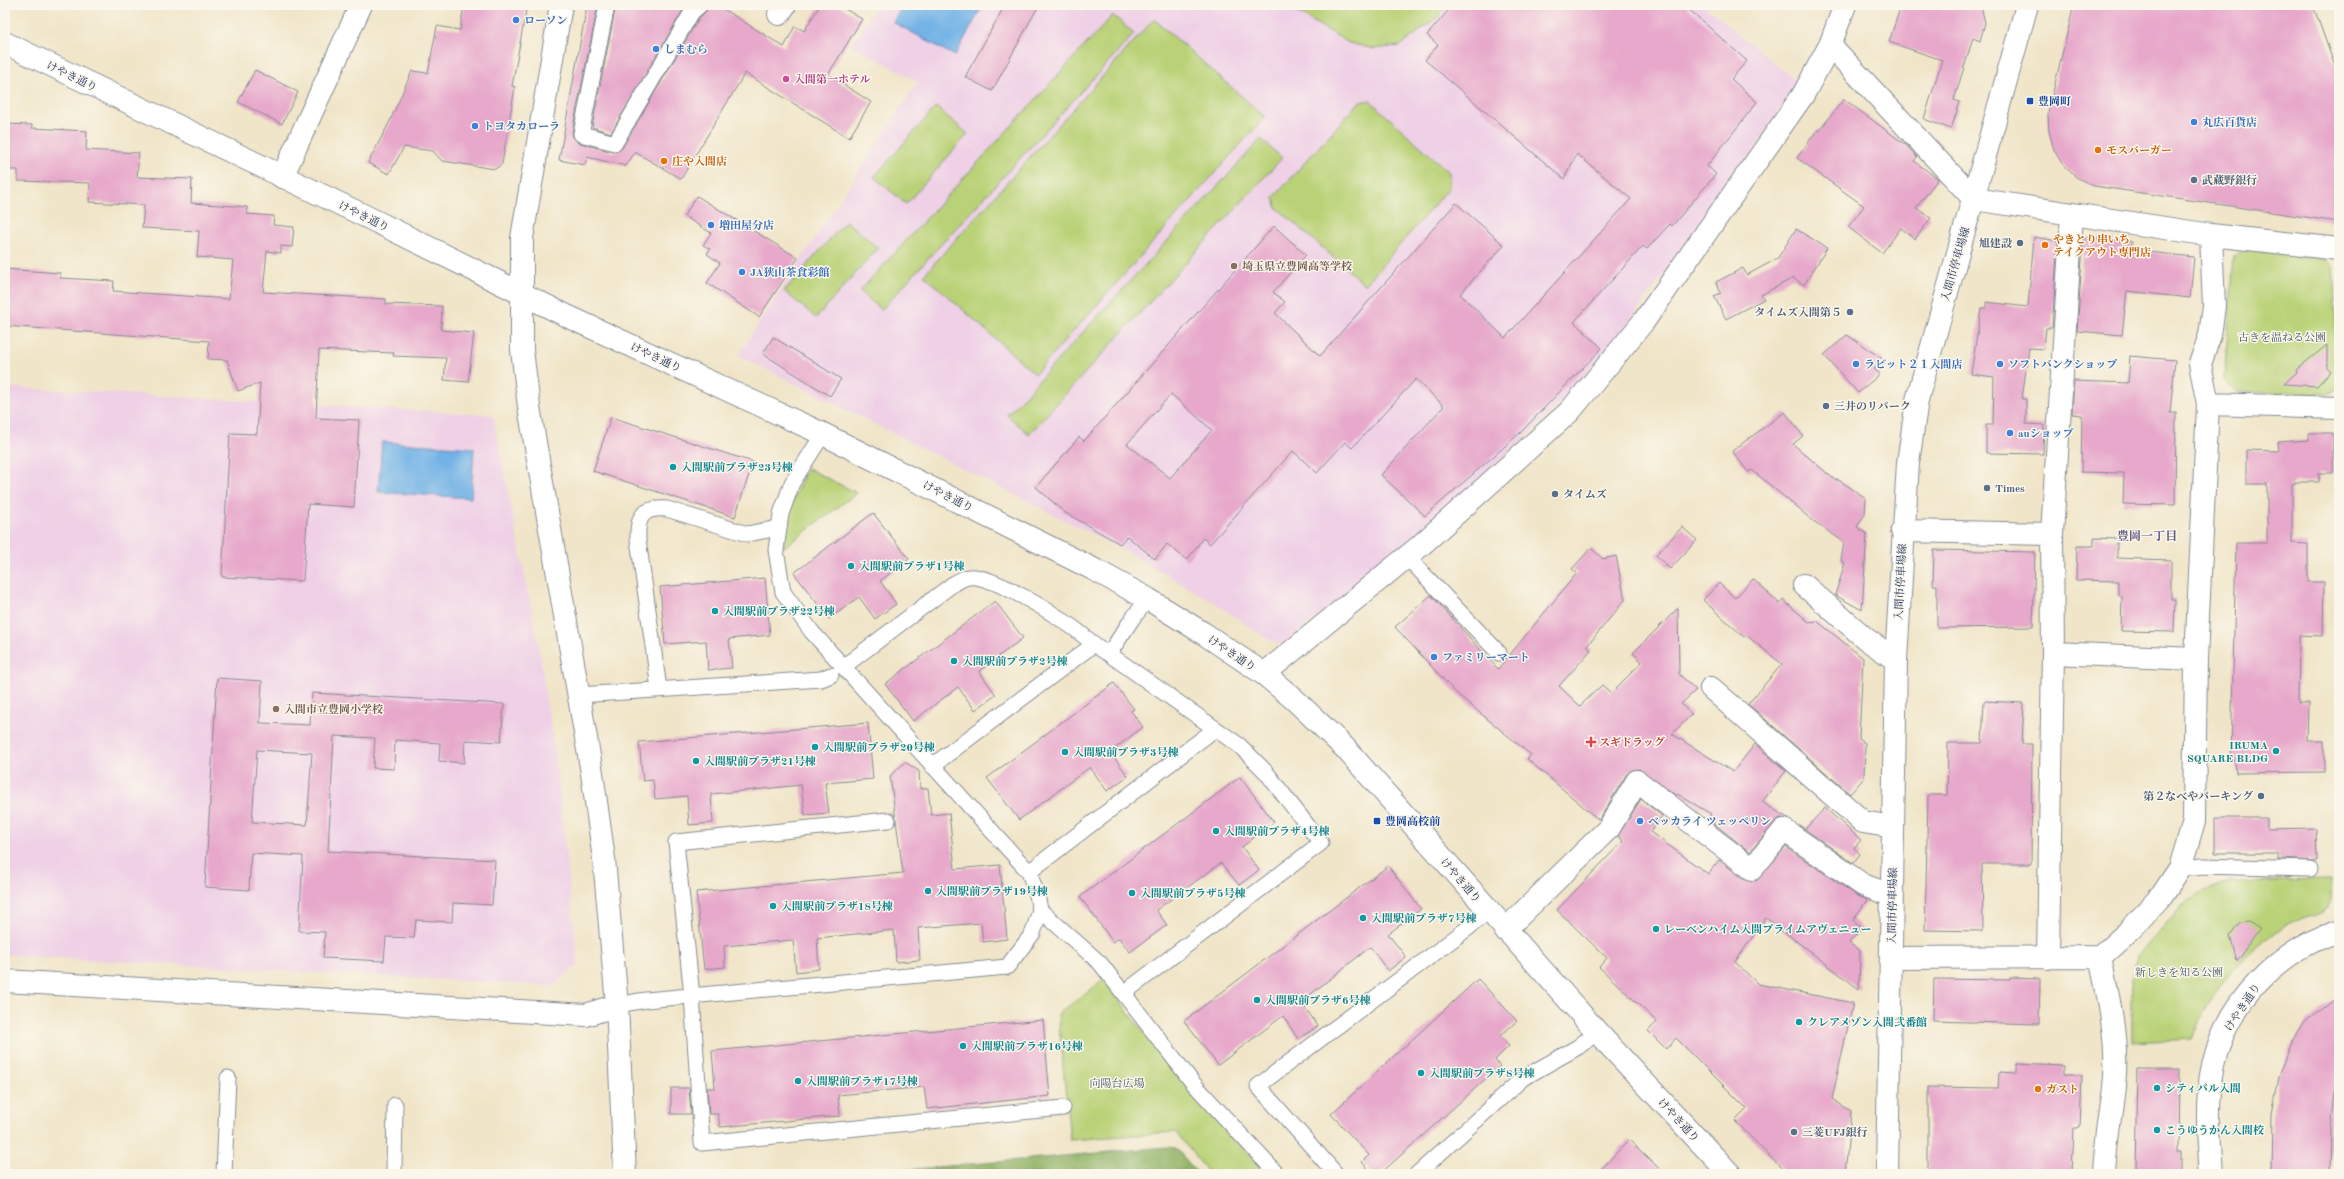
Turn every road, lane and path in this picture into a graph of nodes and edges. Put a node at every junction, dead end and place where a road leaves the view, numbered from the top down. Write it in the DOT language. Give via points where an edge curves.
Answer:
graph roads {
  1 [pos="361,5"];
  2 [pos="561,5"];
  3 [pos="607,5"];
  4 [pos="1845,5"];
  5 [pos="2027,5"];
  6 [pos="694,7"];
  7 [pos="5,43"];
  8 [pos="1830,45"];
  9 [pos="282,177"];
  10 [pos="1974,199"];
  11 [pos="2072,215"];
  12 [pos="2212,235"];
  13 [pos="2339,249"];
  14 [pos="520,294"];
  15 [pos="2208,404"];
  16 [pos="2339,408"];
  17 [pos="824,434"];
  18 [pos="778,528"];
  19 [pos="1902,531"];
  20 [pos="2052,534"];
  21 [pos="1407,557"];
  22 [pos="1804,585"];
  23 [pos="1148,599"];
  24 [pos="1093,645"];
  25 [pos="1499,653"];
  26 [pos="2053,653"];
  27 [pos="1110,654"];
  28 [pos="2196,659"];
  29 [pos="1896,660"];
  30 [pos="837,671"];
  31 [pos="1264,674"];
  32 [pos="1711,688"];
  33 [pos="659,689"];
  34 [pos="579,695"];
  35 [pos="1215,729"];
  36 [pos="932,766"];
  37 [pos="888,820"];
  38 [pos="1893,827"];
  39 [pos="2180,868"];
  40 [pos="2310,869"];
  41 [pos="1029,872"];
  42 [pos="1892,896"];
  43 [pos="1040,910"];
  44 [pos="1488,911"];
  45 [pos="1505,930"];
  46 [pos="2339,931"];
  47 [pos="2100,957"];
  48 [pos="1892,958"];
  49 [pos="2048,958"];
  50 [pos="5,981"];
  51 [pos="1124,993"];
  52 [pos="692,996"];
  53 [pos="617,1005"];
  54 [pos="1597,1032"];
  55 [pos="228,1078"];
  56 [pos="395,1105"];
  57 [pos="1063,1108"];
  58 [pos="224,1174"];
  59 [pos="392,1174"];
  60 [pos="625,1174"];
  61 [pos="1277,1174"];
  62 [pos="1336,1174"];
  63 [pos="1417,1174"];
  64 [pos="1730,1174"];
  65 [pos="1887,1174"];
  66 [pos="2104,1174"];
  67 [pos="2210,1174"];
  1 -- 9 [label="street"];
  2 -- 14 [label="street" via="527,200 522,238"];
  3 -- 6 [label="lane" via="581,134 615,143"];
  4 -- 8 [label="street"];
  5 -- 10 [label="street, 入間市停車場線"];
  7 -- 9 [label="street, けやき通り"];
  8 -- 10 [label="street"];
  8 -- 21 [label="street" via="1803,95 1644,321 1570,411"];
  9 -- 14 [label="street, けやき通り"];
  10 -- 11 [label="street"];
  10 -- 19 [label="street, 入間市停車場線" via="1917,400"];
  11 -- 12 [label="street"];
  11 -- 20 [label="street"];
  12 -- 13 [label="street"];
  12 -- 15 [label="street" via="2214,306 2210,335 2200,364"];
  14 -- 17 [label="street, けやき通り"];
  14 -- 34 [label="street" via="522,350 529,407"];
  15 -- 16 [label="street"];
  15 -- 28 [label="street"];
  17 -- 18 [label="lane" via="792,483"];
  17 -- 23 [label="street, けやき通り"];
  18 -- 30 [label="lane" via="776,550 783,592"];
  18 -- 33 [label="lane" via="747,534 667,509 647,510 642,516 637,525 638,539"];
  19 -- 20 [label="street"];
  19 -- 29 [label="street, 入間市停車場線"];
  20 -- 26 [label="street"];
  21 -- 25 [label="lane"];
  21 -- 31 [label="street"];
  22 -- 29 [label="street" via="1866,639"];
  23 -- 27 [label="lane"];
  23 -- 31 [label="street, けやき通り"];
  24 -- 27 [label="lane"];
  24 -- 30 [label="lane" via="1076,630 1036,604 984,578 968,577 953,584"];
  24 -- 36 [label="lane"];
  26 -- 28 [label="street"];
  26 -- 49 [label="street"];
  27 -- 35 [label="lane"];
  28 -- 39 [label="street" via="2194,821"];
  29 -- 38 [label="street, 入間市停車場線"];
  30 -- 33 [label="lane" via="821,679"];
  30 -- 36 [label="lane"];
  31 -- 44 [label="street, けやき通り" via="1345,748 1395,801"];
  32 -- 38 [label="street" via="1863,822"];
  33 -- 34 [label="lane"];
  34 -- 53 [label="street" via="604,859"];
  35 -- 41 [label="lane"];
  35 -- 51 [label="lane" via="1240,746 1266,772 1321,843"];
  36 -- 41 [label="lane"];
  37 -- 52 [label="lane" via="676,842"];
  38 -- 42 [label="street, 入間市停車場線"];
  39 -- 40 [label="lane" via="2203,866"];
  39 -- 47 [label="street" via="2162,895 2131,929"];
  41 -- 43 [label="lane"];
  42 -- 45 [label="street" via="1863,885 1784,830 1752,869 1637,781 1609,828"];
  42 -- 48 [label="street, 入間市停車場線"];
  43 -- 51 [label="lane" via="1088,950"];
  43 -- 52 [label="lane" via="1034,933 1007,967"];
  44 -- 45 [label="street, けやき通り"];
  44 -- 62 [label="lane" via="1258,1086"];
  45 -- 54 [label="street, けやき通り"];
  46 -- 67 [label="street, けやき通り" via="2302,946 2282,961 2251,991 2232,1018 2213,1065 2208,1114"];
  47 -- 49 [label="street"];
  47 -- 66 [label="street" via="2113,1024 2115,1074"];
  48 -- 49 [label="street"];
  48 -- 65 [label="street, 入間市停車場線"];
  50 -- 53 [label="street" via="586,1015"];
  51 -- 61 [label="lane" via="1193,1083"];
  52 -- 53 [label="lane"];
  52 -- 57 [label="lane" via="702,1143"];
  53 -- 60 [label="street"];
  54 -- 63 [label="lane" via="1578,1047 1523,1078"];
  54 -- 64 [label="street, けやき通り"];
  55 -- 58 [label="lane"];
  56 -- 59 [label="lane"];
}
